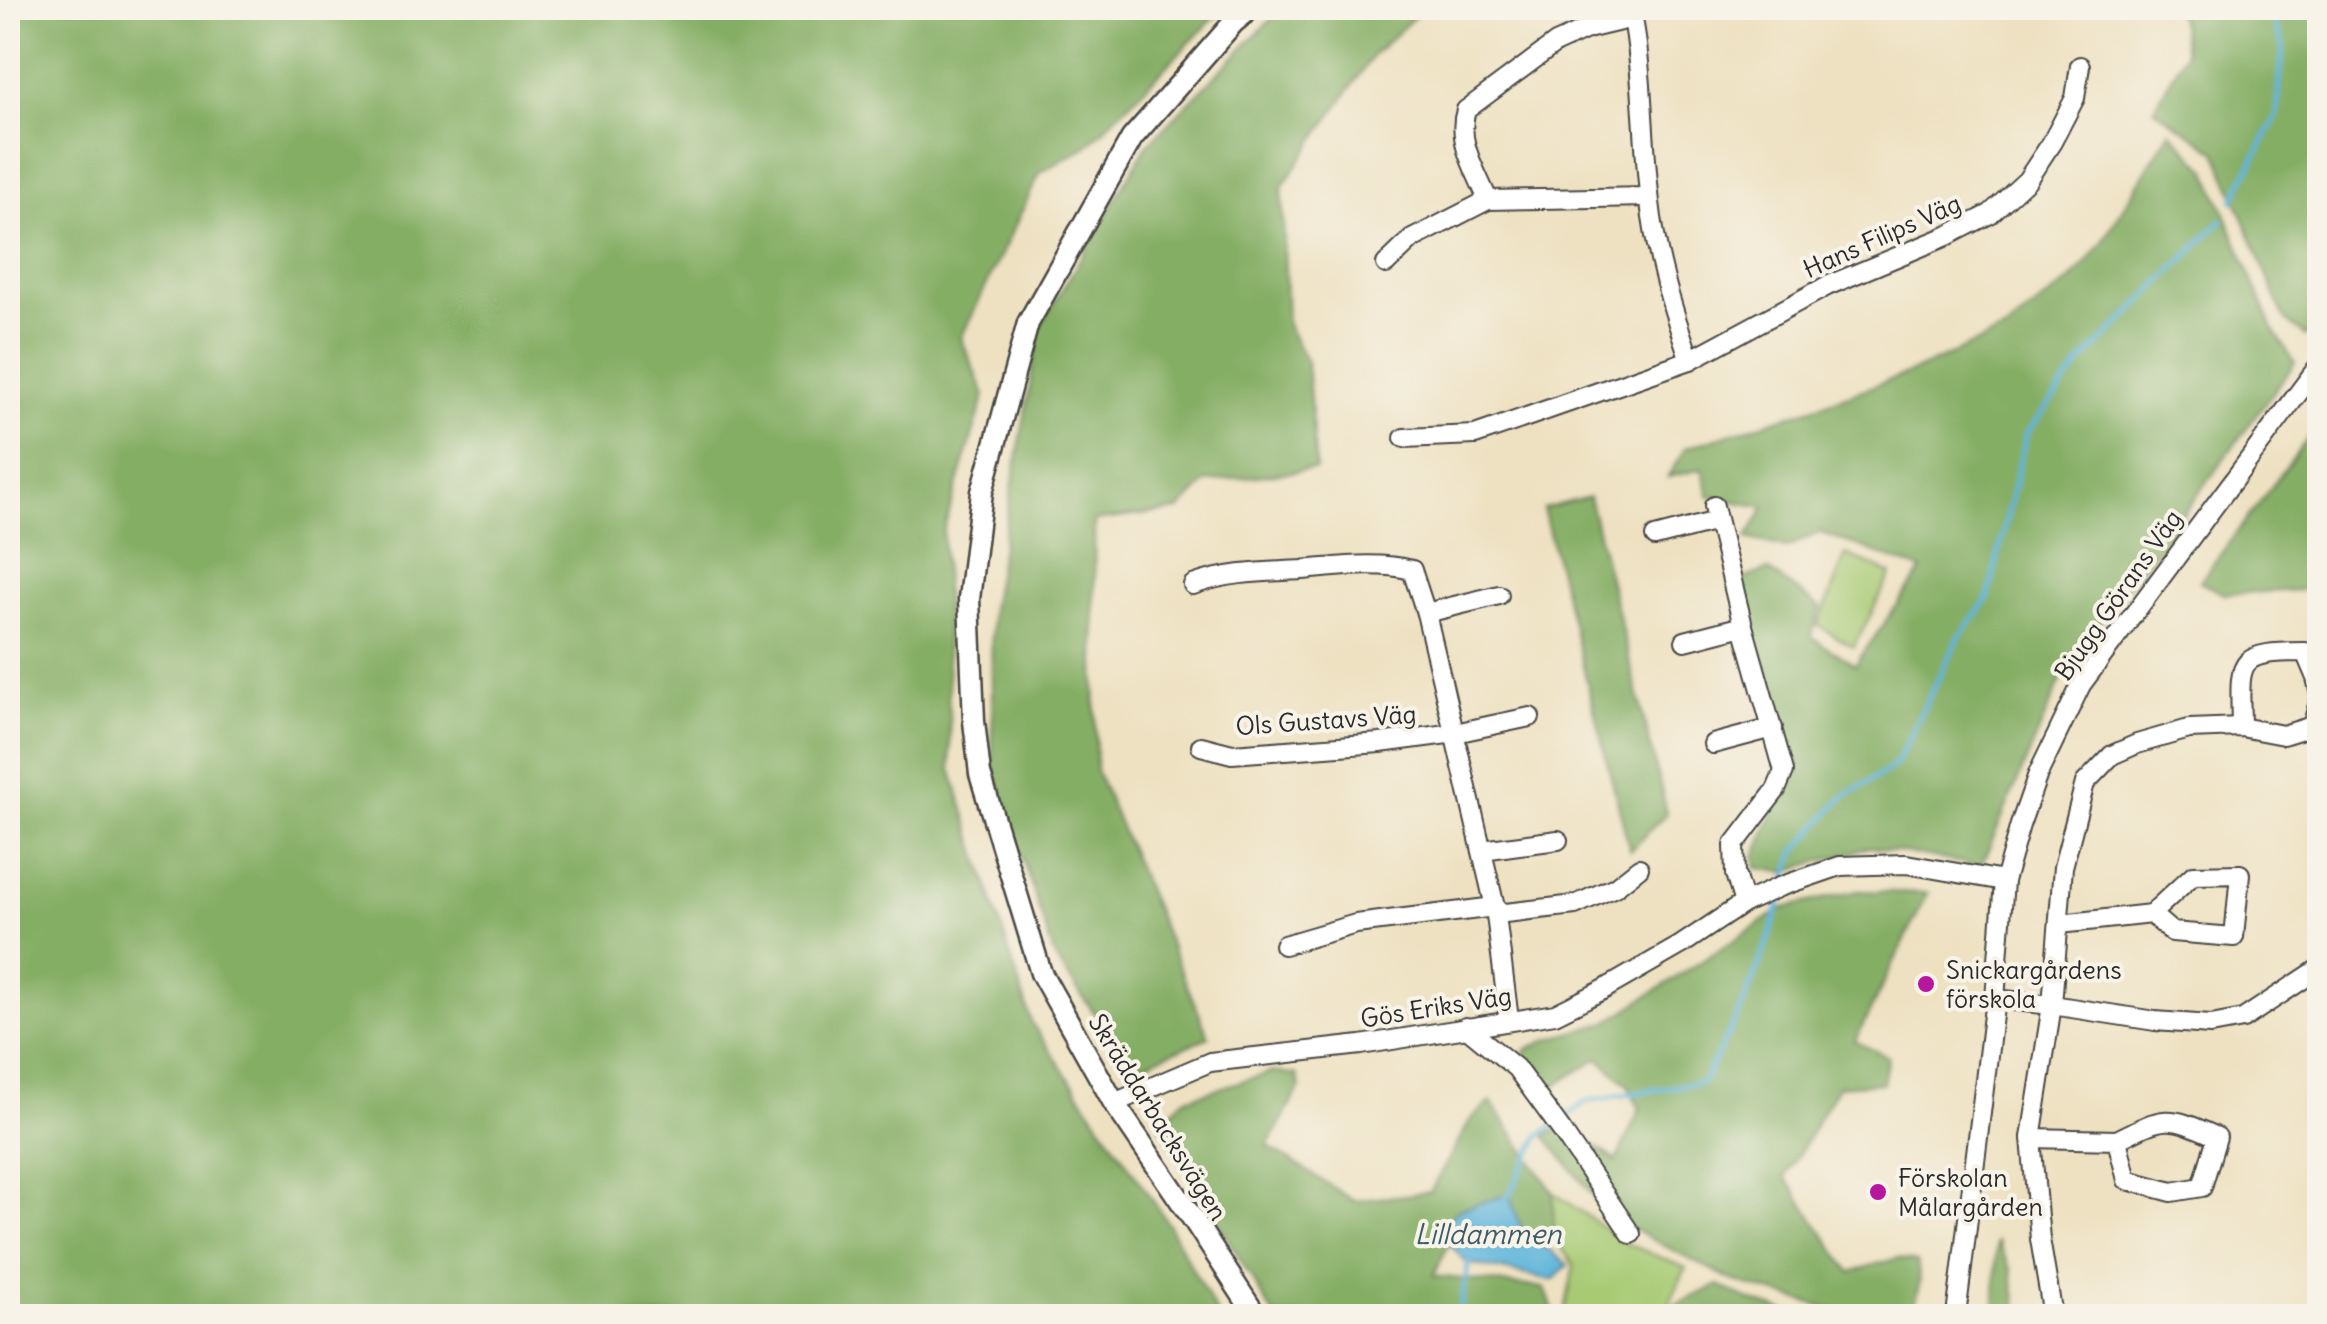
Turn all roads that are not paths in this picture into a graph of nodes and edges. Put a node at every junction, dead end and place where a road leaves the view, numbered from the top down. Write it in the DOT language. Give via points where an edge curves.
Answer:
graph roads {
  1 [pos="1251,8"];
  2 [pos="1632,13"];
  3 [pos="2080,66"];
  4 [pos="1649,197"];
  5 [pos="1488,200"];
  6 [pos="1386,264"];
  7 [pos="1690,360"];
  8 [pos="2320,364"];
  9 [pos="1404,438"];
  10 [pos="1655,537"];
  11 [pos="1194,585"];
  12 [pos="1500,595"];
  13 [pos="1426,613"];
  14 [pos="1744,626"];
  15 [pos="1685,641"];
  16 [pos="2320,697"];
  17 [pos="1530,717"];
  18 [pos="2241,726"];
  19 [pos="1773,728"];
  20 [pos="1455,733"];
  21 [pos="1713,744"];
  22 [pos="1201,746"];
  23 [pos="1558,840"];
  24 [pos="1482,850"];
  25 [pos="1638,868"];
  26 [pos="2004,881"];
  27 [pos="1744,903"];
  28 [pos="1495,911"];
  29 [pos="2151,914"];
  30 [pos="2060,924"];
  31 [pos="1284,945"];
  32 [pos="2320,968"];
  33 [pos="1995,999"];
  34 [pos="2052,1005"];
  35 [pos="1509,1020"];
  36 [pos="1466,1027"];
  37 [pos="1114,1103"];
  38 [pos="2031,1138"];
  39 [pos="2116,1140"];
  40 [pos="1631,1234"];
  41 [pos="1256,1316"];
  42 [pos="1956,1316"];
  43 [pos="2053,1316"];
  1 -- 37 [label="street, Skräddarbacksvägen" via="1132,138 1028,322 982,492 970,599 980,774 1041,973"];
  2 -- 4 [label="street"];
  2 -- 5 [label="street" via="1556,43 1466,110 1463,140"];
  3 -- 7 [label="street, Hans Filips Väg" via="2076,98 2052,142 2027,180 1990,214 1827,286"];
  4 -- 5 [label="street"];
  4 -- 7 [label="street" via="1657,250"];
  5 -- 6 [label="street" via="1412,239"];
  7 -- 9 [label="street, Hans Filips Väg" via="1475,435"];
  8 -- 26 [label="street, Bjugg Görans Väg" via="2081,686 2038,774"];
  10 -- 14 [label="street" via="1715,514"];
  11 -- 13 [label="street, Ols Gustavs Väg" via="1218,576 1389,565 1412,570"];
  12 -- 13 [label="street"];
  13 -- 20 [label="street, Ols Gustavs Väg"];
  14 -- 15 [label="street"];
  14 -- 19 [label="street"];
  16 -- 18 [label="street" via="2312,726 2283,735"];
  16 -- 18 [label="street" via="2305,652 2268,652 2240,672"];
  17 -- 20 [label="street, Ols Gustavs Väg"];
  18 -- 30 [label="street" via="2137,744 2112,755 2085,783 2063,867"];
  19 -- 21 [label="street"];
  19 -- 27 [label="street" via="1784,770 1734,846"];
  20 -- 22 [label="street, Ols Gustavs Väg" via="1232,754"];
  20 -- 24 [label="street, Ols Gustavs Väg"];
  23 -- 24 [label="street"];
  24 -- 28 [label="street, Ols Gustavs Väg"];
  25 -- 28 [label="street" via="1575,905"];
  26 -- 27 [label="street, Gös Eriks Väg" via="1906,864 1840,866"];
  26 -- 33 [label="street"];
  27 -- 35 [label="street, Gös Eriks Väg" via="1586,999 1555,1014"];
  28 -- 31 [label="street" via="1356,924"];
  28 -- 35 [label="street, Ols Gustavs Väg"];
  29 -- 29 [label="street" via="2172,932 2234,937 2240,874 2192,876"];
  29 -- 30 [label="street"];
  30 -- 34 [label="street"];
  32 -- 34 [label="street" via="2243,1019 2212,1025"];
  33 -- 34 [label="street"];
  33 -- 42 [label="street"];
  34 -- 38 [label="street"];
  35 -- 36 [label="street, Gös Eriks Väg"];
  36 -- 37 [label="street, Gös Eriks Väg" via="1210,1062"];
  36 -- 40 [label="street" via="1516,1068"];
  37 -- 41 [label="street, Skräddarbacksvägen"];
  38 -- 39 [label="street"];
  38 -- 43 [label="street"];
  39 -- 39 [label="street" via="2127,1180 2172,1192 2202,1187 2217,1138 2186,1122 2157,1120"];
}
